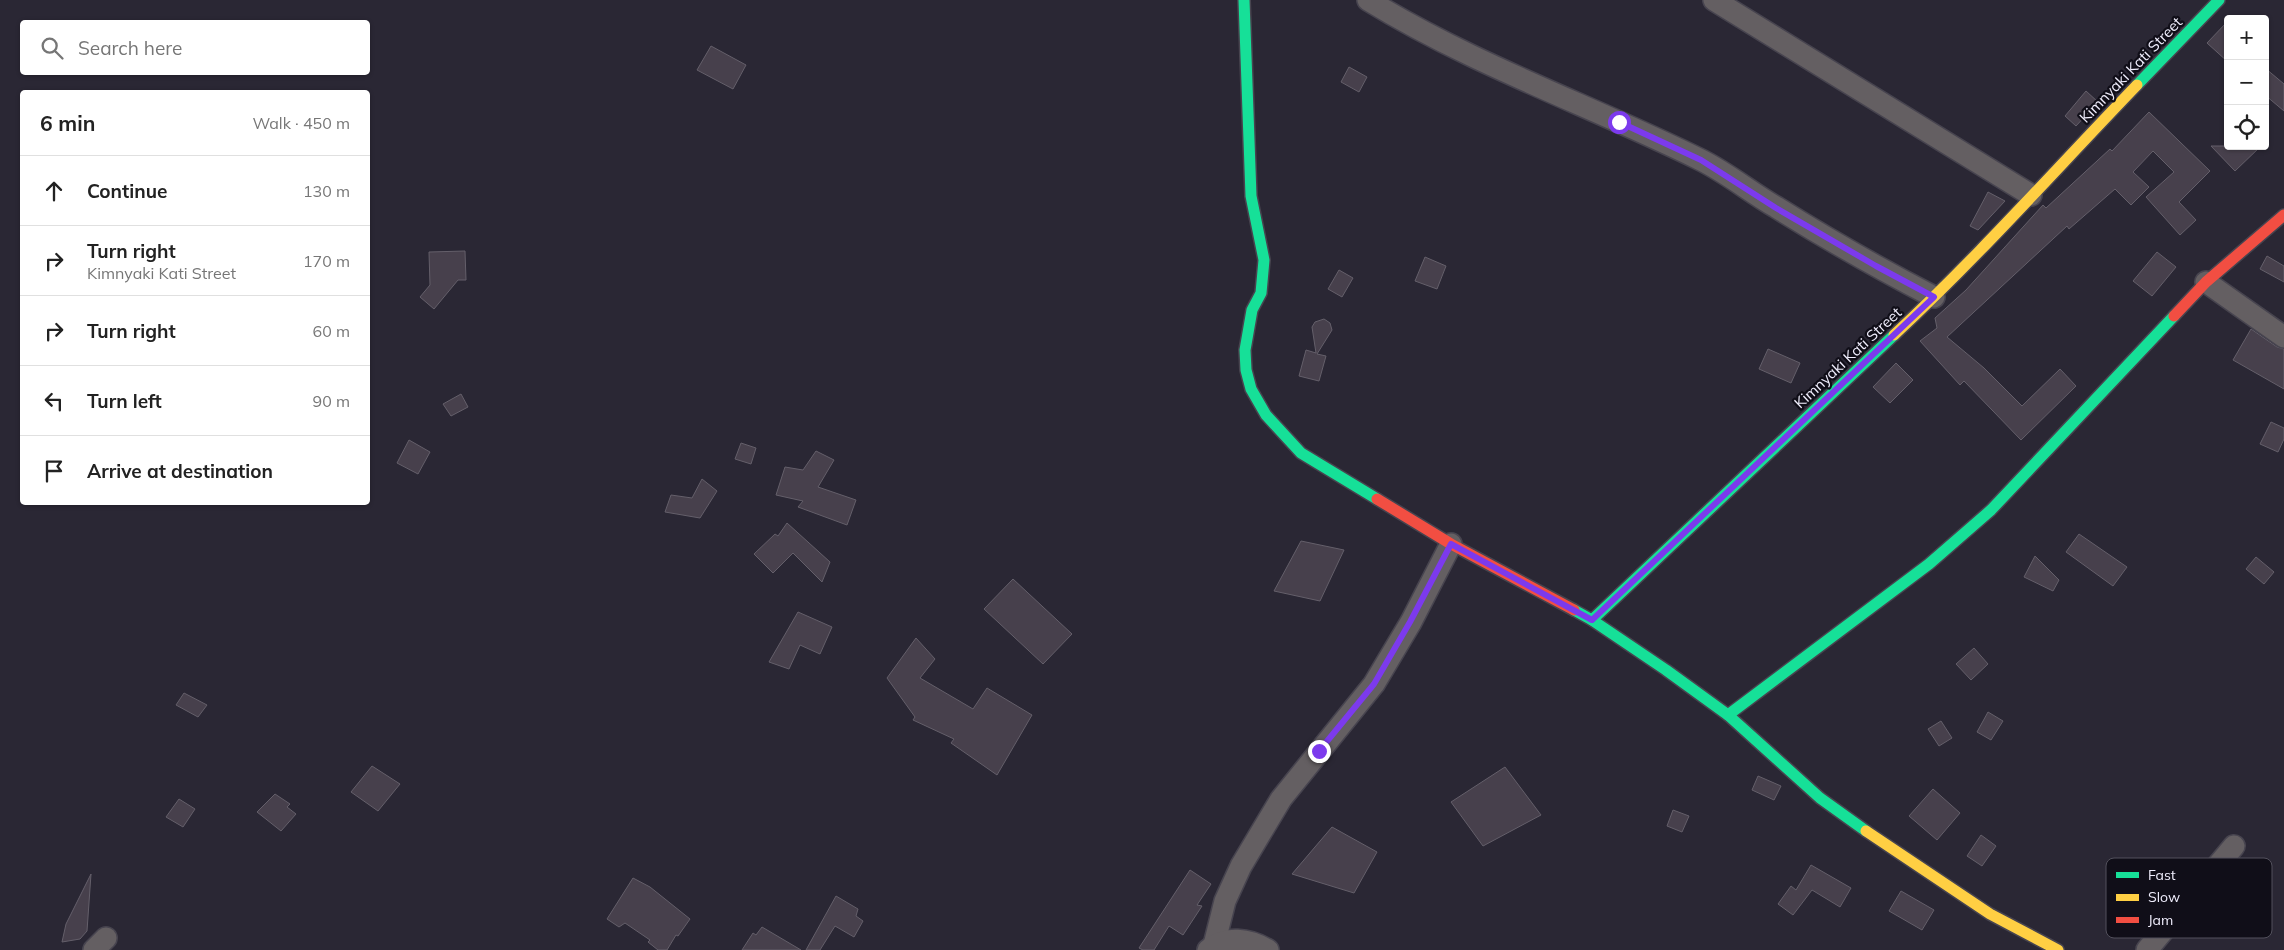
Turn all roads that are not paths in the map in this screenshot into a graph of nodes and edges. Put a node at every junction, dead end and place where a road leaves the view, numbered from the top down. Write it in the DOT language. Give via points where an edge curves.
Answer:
graph roads {
  1 [pos="1244,0"];
  2 [pos="1368,0"];
  3 [pos="1714,0"];
  4 [pos="2219,0"];
  5 [pos="2031,195"];
  6 [pos="2284,215"];
  7 [pos="2206,282"];
  8 [pos="1934,297"];
  9 [pos="2284,337"];
  10 [pos="1451,544"];
  11 [pos="1592,620"];
  12 [pos="1728,715"];
  13 [pos="2234,846"];
  14 [pos="2224,858"];
  15 [pos="2156,938"];
  16 [pos="1211,947"];
  17 [pos="1268,950"];
  18 [pos="2058,950"];
  19 [pos="2146,950"];
  1 -- 10 [label="street" via="1251,196 1264,260 1261,293 1252,310 1245,350 1251,389 1266,416 1301,453"];
  2 -- 8 [label="street" via="1466,53 1701,160 1784,212"];
  3 -- 5 [label="street"];
  4 -- 5 [label="street, Kimnyaki Kati Street"];
  5 -- 8 [label="street, Kimnyaki Kati Street"];
  6 -- 7 [label="street"];
  7 -- 9 [label="street"];
  7 -- 12 [label="street" via="1991,510 1929,564"];
  8 -- 11 [label="street, Kimnyaki Kati Street"];
  10 -- 11 [label="street"];
  10 -- 16 [label="street" via="1415,615 1374,684 1281,800 1246,857 1225,901"];
  11 -- 12 [label="street"];
  12 -- 18 [label="street" via="1843,815 1990,914"];
  13 -- 14 [label="street"];
  15 -- 19 [label="street"];
  16 -- 17 [label="street" via="1227,940 1254,943"];
}
